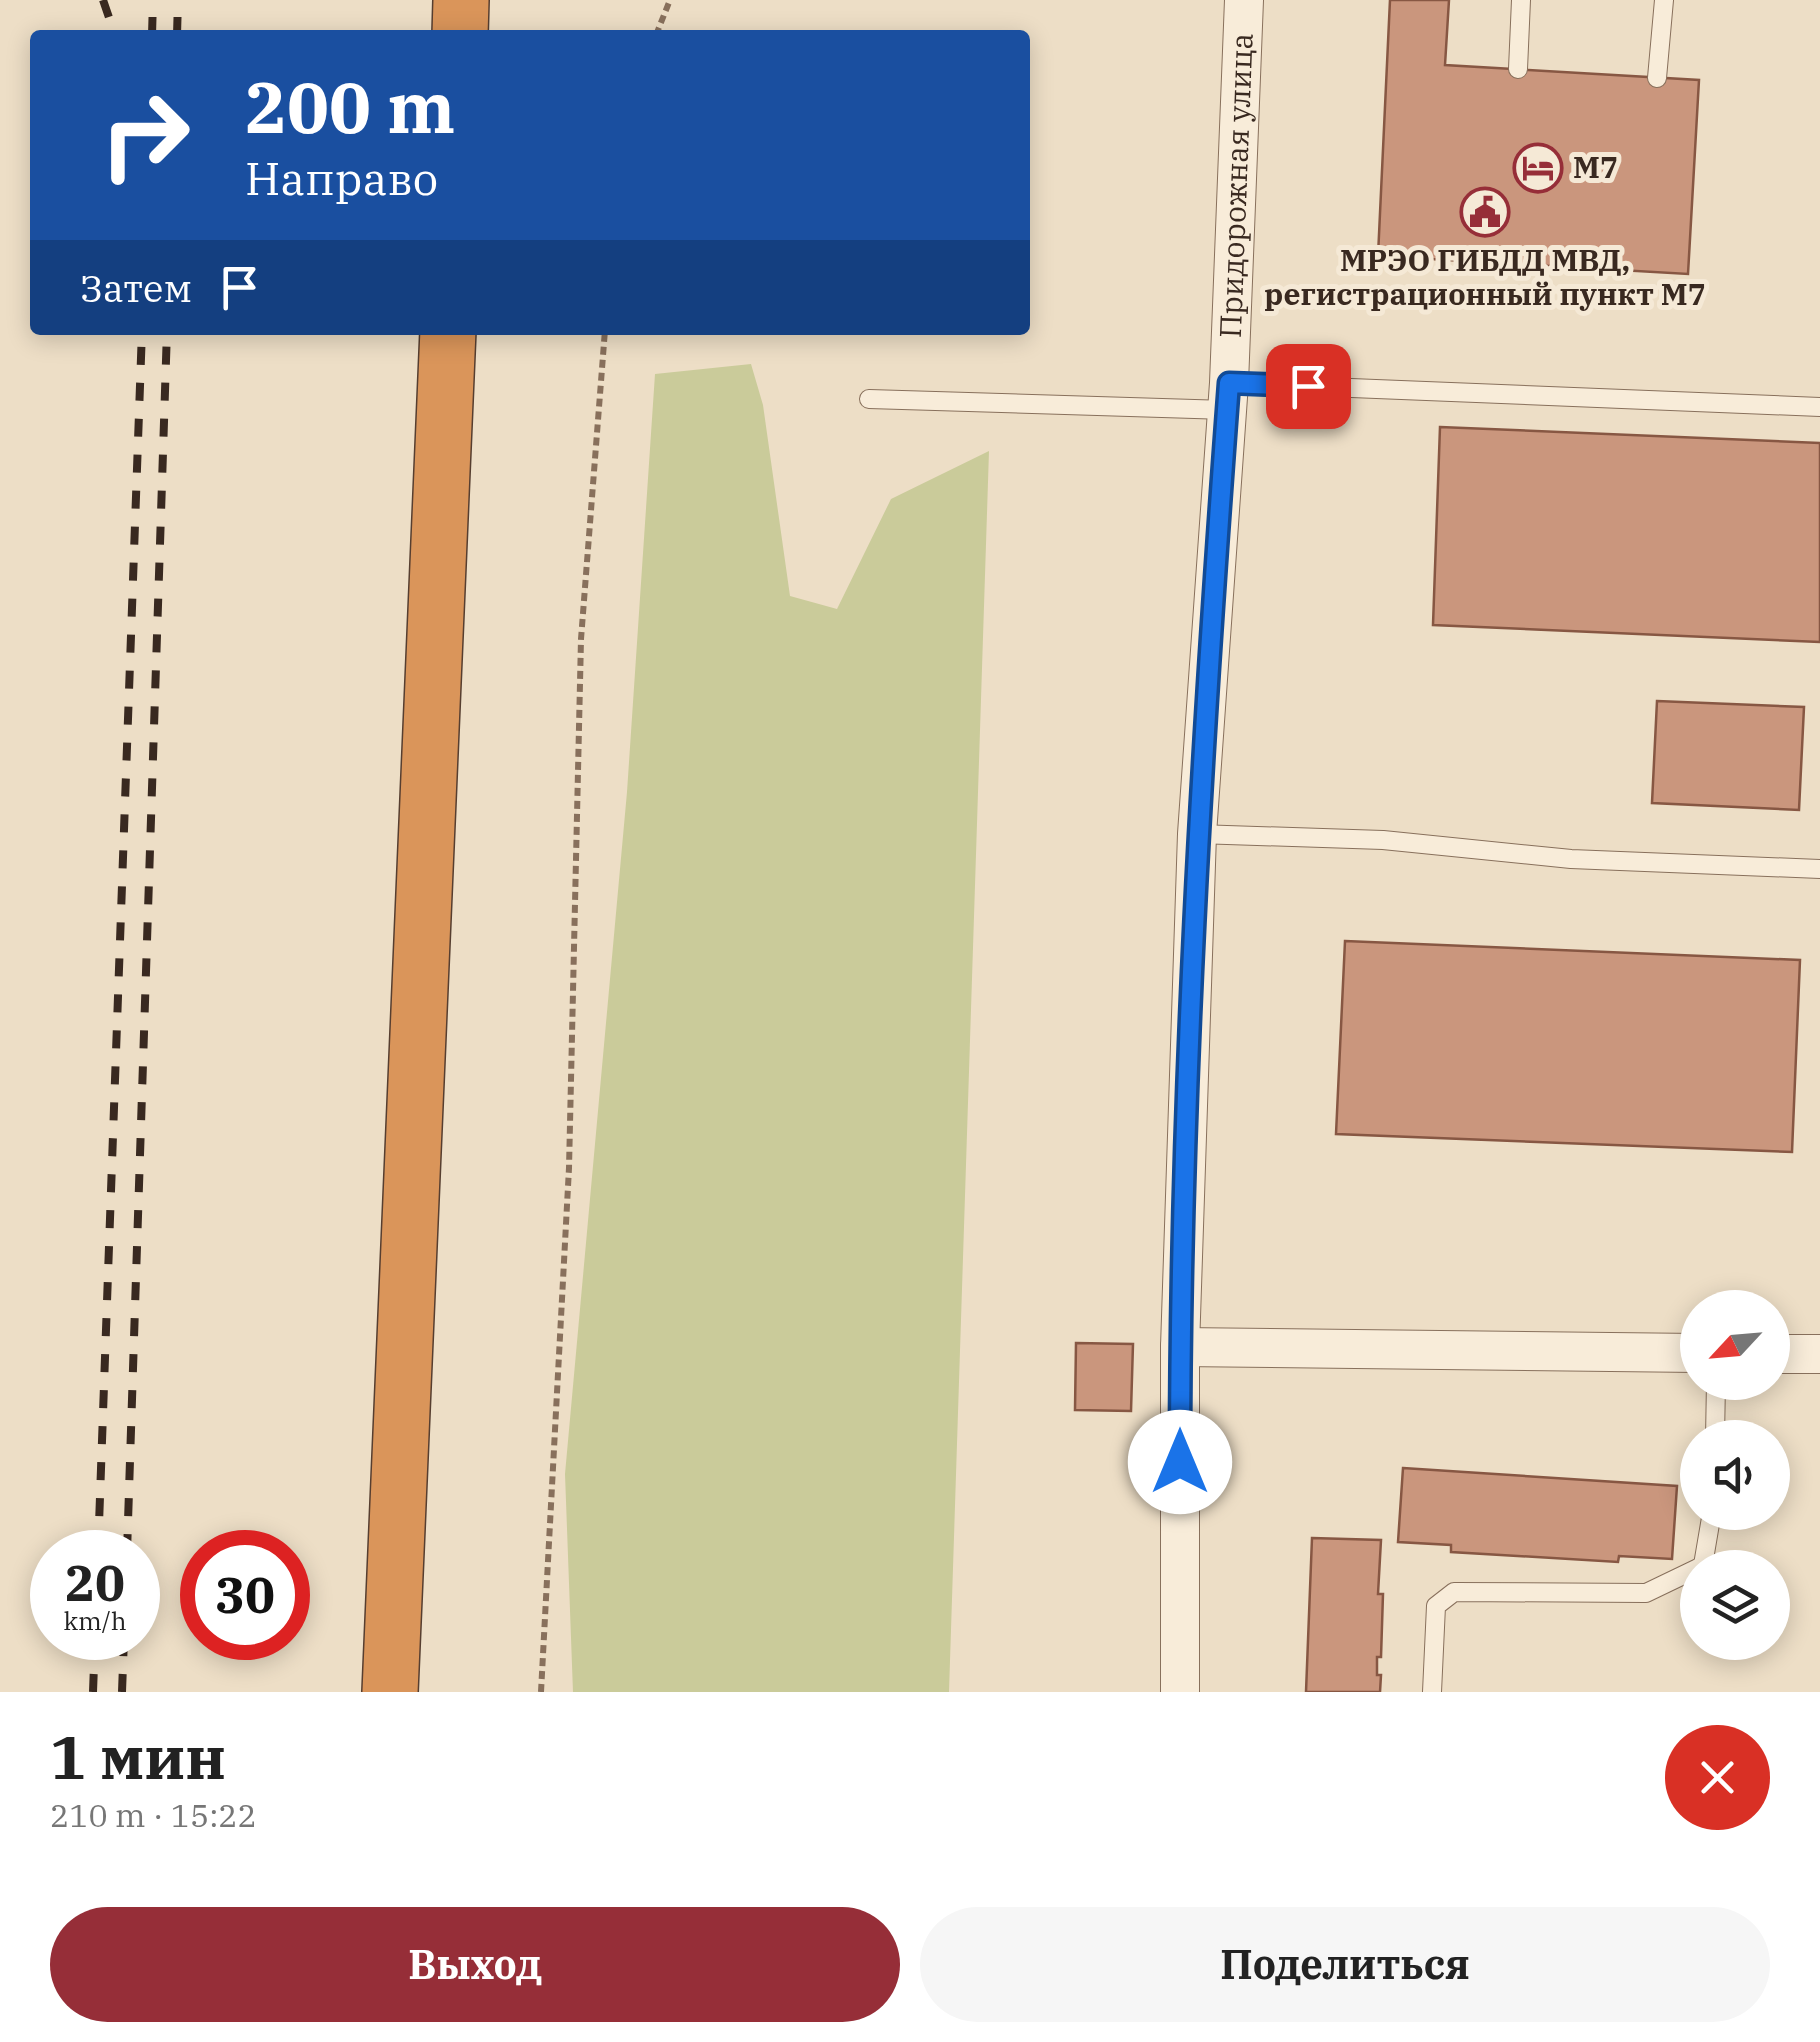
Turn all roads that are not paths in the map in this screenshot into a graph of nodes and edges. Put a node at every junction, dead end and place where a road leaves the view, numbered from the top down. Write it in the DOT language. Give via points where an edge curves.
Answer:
graph roads {
  1 [pos="462,0"];
  2 [pos="483,0"];
  3 [pos="1244,0"];
  4 [pos="1521,0"];
  5 [pos="1664,0"];
  6 [pos="460,30"];
  7 [pos="463,30"];
  8 [pos="1518,69"];
  9 [pos="1656,78"];
  10 [pos="448,335"];
  11 [pos="1228,397"];
  12 [pos="869,398"];
  13 [pos="1820,407"];
  14 [pos="1197,834"];
  15 [pos="1820,869"];
  16 [pos="1180,1347"];
  17 [pos="1680,1353"];
  18 [pos="1790,1354"];
  19 [pos="1820,1354"];
  20 [pos="1680,1577"];
  21 [pos="390,1692"];
  22 [pos="1180,1692"];
  23 [pos="1432,1692"];
  1 -- 6 [label="highway"];
  2 -- 7 [label="street"];
  3 -- 11 [label="street, Придорожная улица"];
  4 -- 8 [label="lane"];
  5 -- 9 [label="lane"];
  10 -- 21 [label="highway"];
  11 -- 12 [label="lane"];
  11 -- 13 [label="lane"];
  11 -- 14 [label="street, Придорожная улица"];
  14 -- 15 [label="lane"];
  14 -- 16 [label="street, Придорожная улица"];
  16 -- 17 [label="street"];
  16 -- 22 [label="street, Придорожная улица"];
  18 -- 19 [label="street"];
  20 -- 23 [label="lane" via="1646,1593 1454,1592 1436,1606"];
}
